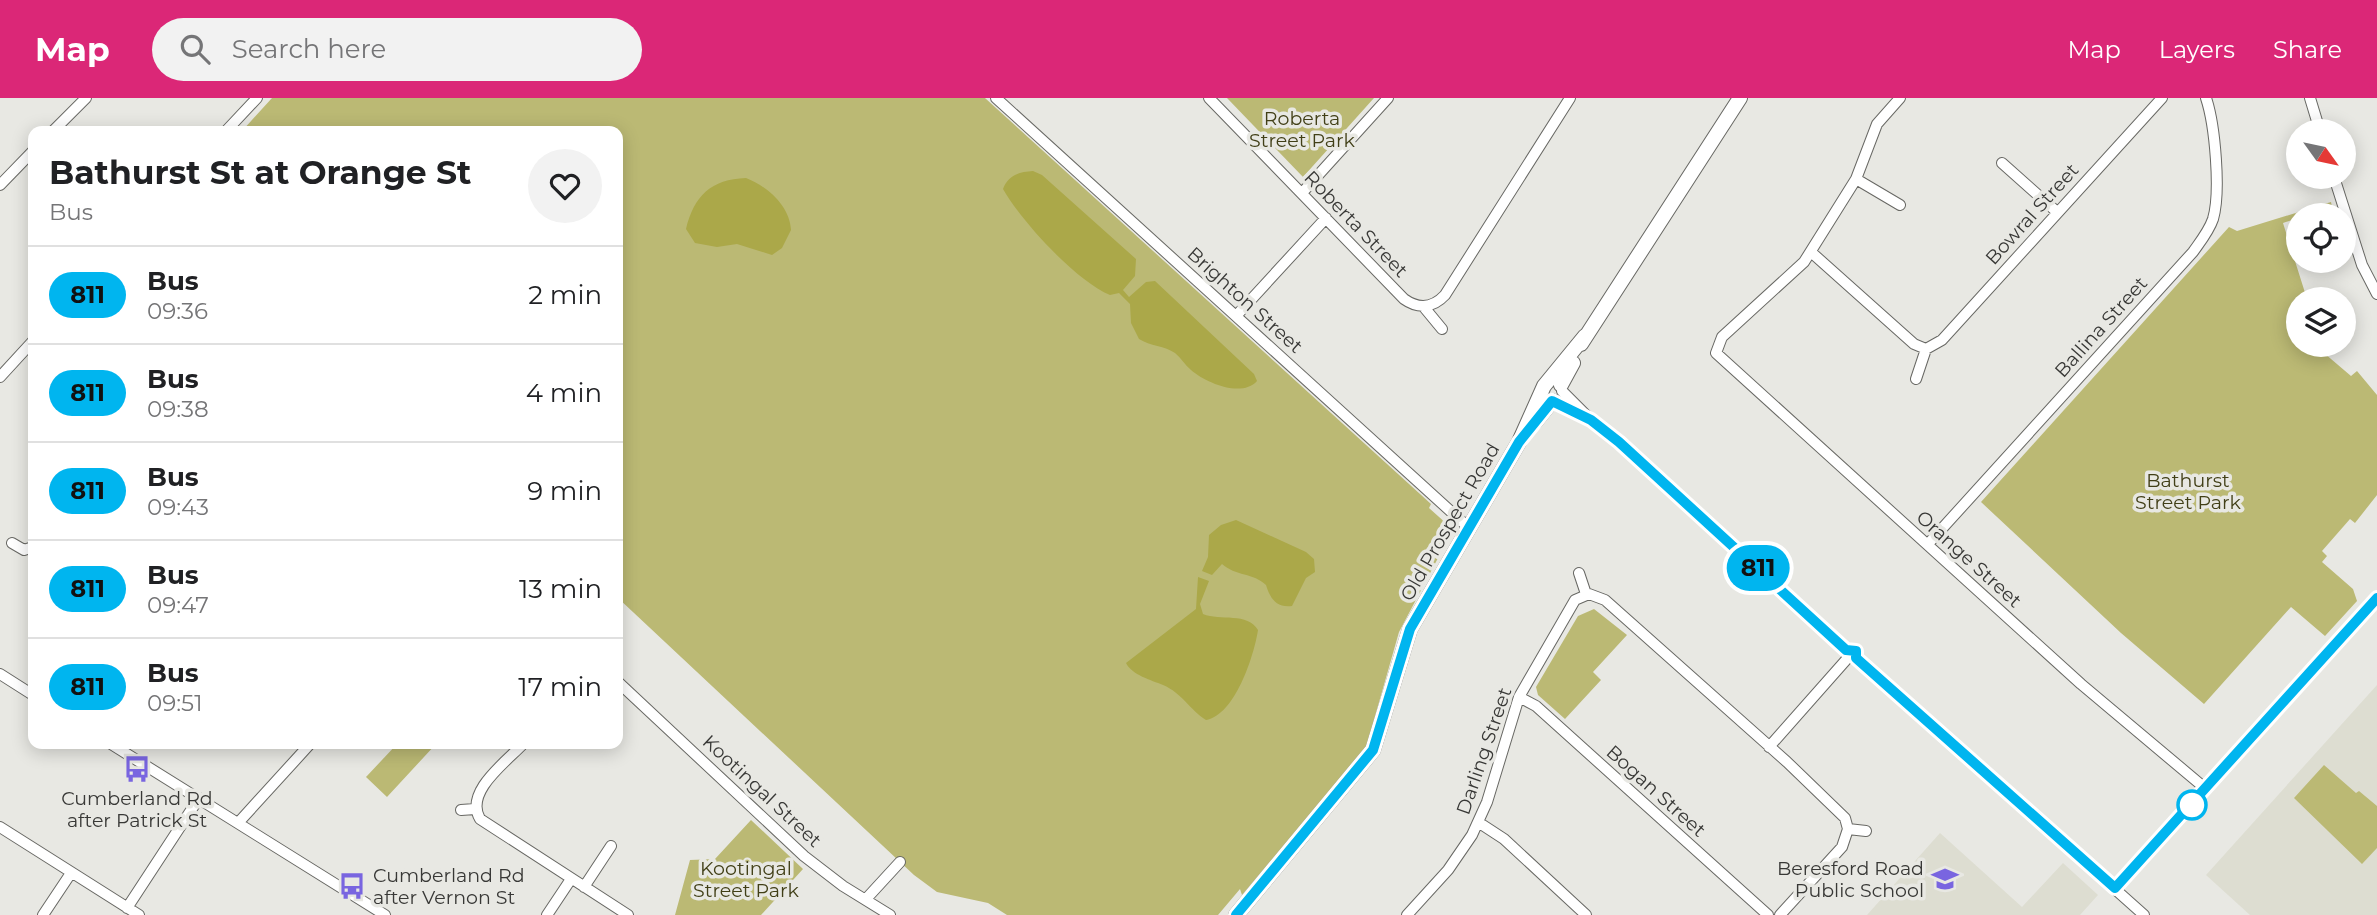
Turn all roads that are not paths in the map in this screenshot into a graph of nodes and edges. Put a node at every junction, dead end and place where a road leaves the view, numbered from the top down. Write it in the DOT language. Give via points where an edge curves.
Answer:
graph roads {
  1 [pos="86,98"];
  2 [pos="257,98"];
  3 [pos="996,98"];
  4 [pos="1209,98"];
  5 [pos="1388,98"];
  6 [pos="1570,98"];
  7 [pos="1740,98"];
  8 [pos="1900,98"];
  9 [pos="2162,98"];
  10 [pos="2206,98"];
  11 [pos="2310,98"];
  12 [pos="2316,119"];
  13 [pos="58,126"];
  14 [pos="231,126"];
  15 [pos="28,160"];
  16 [pos="2002,163"];
  17 [pos="1856,179"];
  18 [pos="0,185"];
  19 [pos="2338,189"];
  20 [pos="1302,193"];
  21 [pos="1899,205"];
  22 [pos="2057,212"];
  23 [pos="1326,218"];
  24 [pos="1811,252"];
  25 [pos="2377,294"];
  26 [pos="1423,306"];
  27 [pos="1237,316"];
  28 [pos="1442,329"];
  29 [pos="28,346"];
  30 [pos="1926,349"];
  31 [pos="0,377"];
  32 [pos="1916,379"];
  33 [pos="1554,392"];
  34 [pos="1469,528"];
  35 [pos="12,543"];
  36 [pos="1928,544"];
  37 [pos="28,549"];
  38 [pos="1579,573"];
  39 [pos="1586,594"];
  40 [pos="2377,598"];
  41 [pos="1849,656"];
  42 [pos="0,674"];
  43 [pos="623,687"];
  44 [pos="28,692"];
  45 [pos="1519,697"];
  46 [pos="1769,747"];
  47 [pos="119,749"];
  48 [pos="305,749"];
  49 [pos="518,749"];
  50 [pos="2206,789"];
  51 [pos="199,798"];
  52 [pos="475,808"];
  53 [pos="461,810"];
  54 [pos="1478,822"];
  55 [pos="238,823"];
  56 [pos="0,827"];
  57 [pos="1848,829"];
  58 [pos="1866,831"];
  59 [pos="611,846"];
  60 [pos="900,862"];
  61 [pos="71,873"];
  62 [pos="571,878"];
  63 [pos="584,887"];
  64 [pos="2115,888"];
  65 [pos="866,899"];
  66 [pos="127,908"];
  67 [pos="43,915"];
  68 [pos="139,915"];
  69 [pos="385,915"];
  70 [pos="547,915"];
  71 [pos="628,915"];
  72 [pos="890,915"];
  73 [pos="1236,915"];
  74 [pos="1407,915"];
  75 [pos="1586,915"];
  76 [pos="1768,915"];
  77 [pos="1780,915"];
  78 [pos="2144,915"];
  1 -- 13 [label="street"];
  2 -- 14 [label="street"];
  3 -- 27 [label="street, Brighton Street"];
  4 -- 20 [label="street, Roberta Street"];
  5 -- 20 [label="street"];
  6 -- 26 [label="street" via="1445,295"];
  7 -- 33 [label="main road, Old Prospect Road" via="1585,336"];
  8 -- 17 [label="street, Orange Street" via="1877,124"];
  9 -- 22 [label="street, Bowral Street"];
  10 -- 36 [label="street, Ballina Street" via="2214,126 2215,202 2209,228 2193,252"];
  11 -- 12 [label="street"];
  15 -- 18 [label="street"];
  16 -- 22 [label="street"];
  17 -- 21 [label="street"];
  17 -- 24 [label="street, Orange Street"];
  19 -- 25 [label="street" via="2362,265"];
  20 -- 23 [label="street, Roberta Street"];
  22 -- 30 [label="street, Bowral Street" via="1942,340"];
  23 -- 26 [label="street, Roberta Street" via="1404,299"];
  23 -- 27 [label="street"];
  24 -- 30 [label="street" via="1914,344"];
  24 -- 36 [label="street, Orange Street" via="1798,270 1713,349"];
  26 -- 28 [label="street, Roberta Street"];
  27 -- 34 [label="street, Brighton Street"];
  29 -- 31 [label="street"];
  30 -- 32 [label="street"];
  33 -- 34 [label="main road, Old Prospect Road"];
  33 -- 41 [label="street" via="1619,442"];
  34 -- 73 [label="main road, Old Prospect Road" via="1407,637 1373,750"];
  35 -- 37 [label="street"];
  36 -- 50 [label="street, Orange Street" via="2081,684"];
  38 -- 39 [label="street"];
  39 -- 45 [label="street, Darling Street" via="1575,600"];
  39 -- 46 [label="street" via="1605,600"];
  40 -- 50 [label="street"];
  41 -- 46 [label="street"];
  41 -- 64 [label="street"];
  42 -- 44 [label="street"];
  43 -- 65 [label="street, Kootingal Street" via="804,856"];
  45 -- 54 [label="street, Darling Street"];
  45 -- 76 [label="street, Bogan Street" via="1536,706"];
  46 -- 57 [label="street" via="1841,811"];
  47 -- 51 [label="street"];
  48 -- 55 [label="street"];
  49 -- 52 [label="street" via="482,788"];
  50 -- 64 [label="street"];
  51 -- 55 [label="street"];
  51 -- 66 [label="street"];
  52 -- 53 [label="street"];
  52 -- 62 [label="street" via="487,826"];
  54 -- 74 [label="street, Darling Street" via="1455,860"];
  54 -- 75 [label="street" via="1504,839"];
  55 -- 69 [label="street"];
  56 -- 61 [label="street"];
  57 -- 58 [label="street"];
  57 -- 77 [label="street" via="1842,847"];
  59 -- 63 [label="street"];
  60 -- 65 [label="street"];
  61 -- 66 [label="street"];
  61 -- 67 [label="street"];
  62 -- 63 [label="street"];
  62 -- 70 [label="street"];
  63 -- 71 [label="street"];
  64 -- 78 [label="street"];
  65 -- 72 [label="street, Kootingal Street"];
  66 -- 68 [label="street"];
}
